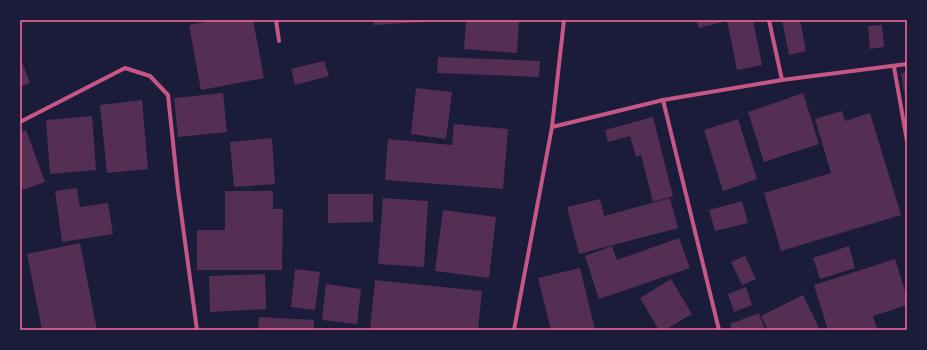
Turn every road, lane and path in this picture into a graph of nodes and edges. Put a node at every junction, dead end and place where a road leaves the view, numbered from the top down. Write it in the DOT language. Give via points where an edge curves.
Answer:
graph roads {
  1 [pos="276,20"];
  2 [pos="564,20"];
  3 [pos="769,20"];
  4 [pos="279,41"];
  5 [pos="907,64"];
  6 [pos="894,67"];
  7 [pos="782,80"];
  8 [pos="663,100"];
  9 [pos="20,122"];
  10 [pos="552,127"];
  11 [pos="907,141"];
  12 [pos="197,330"];
  13 [pos="514,330"];
  14 [pos="718,330"];
  1 -- 4 [label="street"];
  2 -- 10 [label="street"];
  3 -- 7 [label="street"];
  5 -- 6 [label="street"];
  6 -- 7 [label="street"];
  6 -- 11 [label="street"];
  7 -- 8 [label="street"];
  8 -- 10 [label="street"];
  8 -- 14 [label="street"];
  9 -- 12 [label="street" via="124,68 150,76 168,94"];
  10 -- 13 [label="street"];
}
